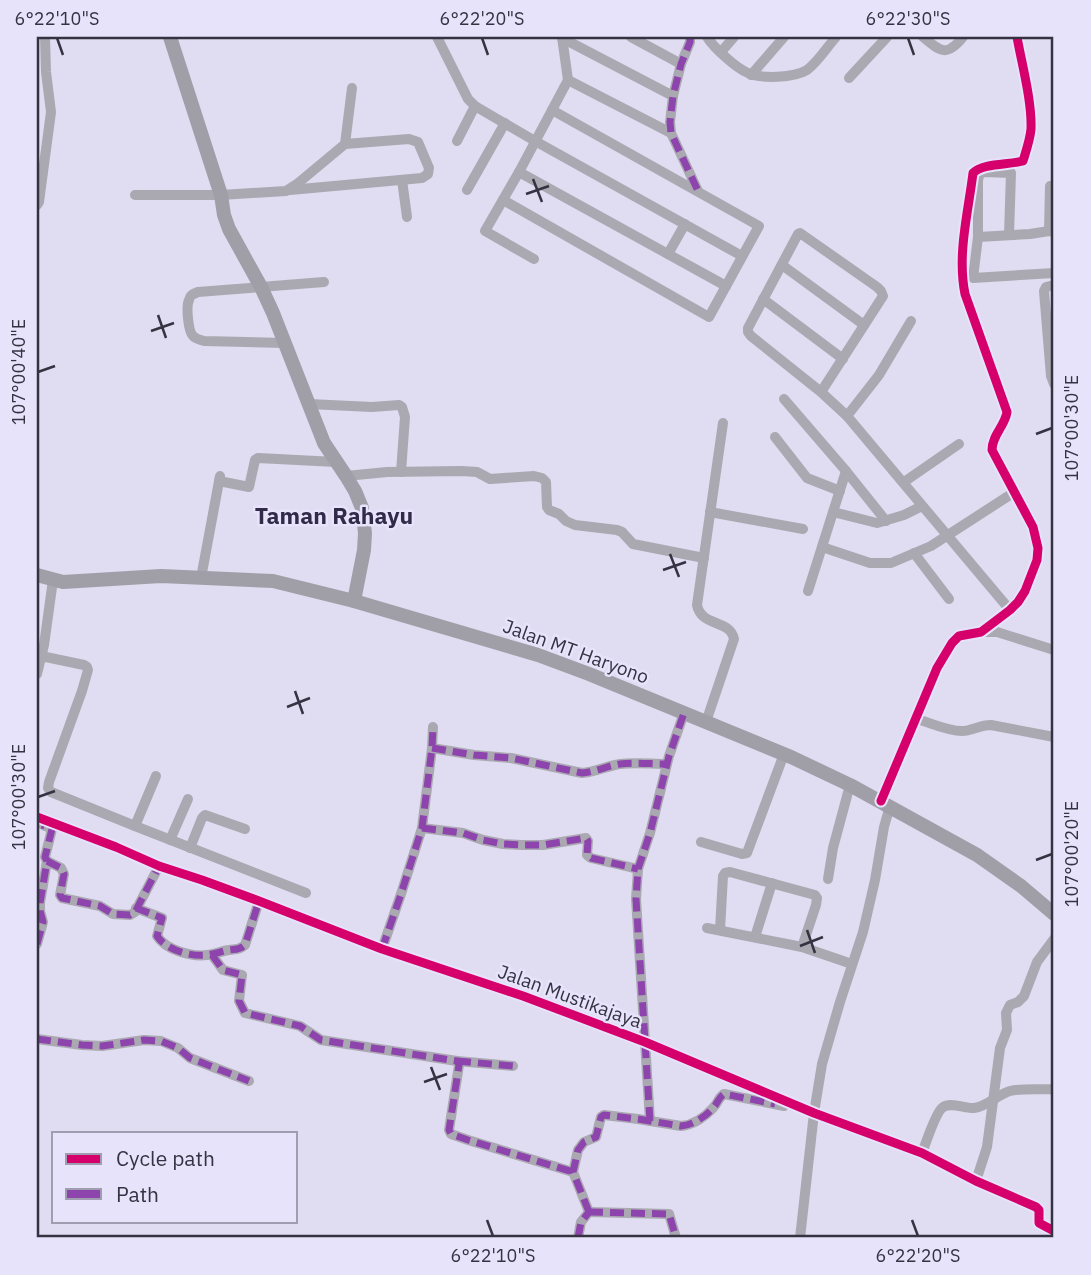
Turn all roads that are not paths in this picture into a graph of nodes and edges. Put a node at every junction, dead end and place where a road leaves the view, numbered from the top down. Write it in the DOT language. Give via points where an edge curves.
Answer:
graph roads {
  1 [pos="45,37"];
  2 [pos="170,37"];
  3 [pos="437,37"];
  4 [pos="562,37"];
  5 [pos="631,37"];
  6 [pos="690,37"];
  7 [pos="707,37"];
  8 [pos="734,37"];
  9 [pos="784,37"];
  10 [pos="836,37"];
  11 [pos="887,37"];
  12 [pos="923,37"];
  13 [pos="963,37"];
  14 [pos="1017,37"];
  15 [pos="721,52"];
  16 [pos="681,64"];
  17 [pos="751,75"];
  18 [pos="849,78"];
  19 [pos="568,80"];
  20 [pos="352,88"];
  21 [pos="673,96"];
  22 [pos="475,106"];
  23 [pos="552,110"];
  24 [pos="505,124"];
  25 [pos="671,133"];
  26 [pos="457,141"];
  27 [pos="535,141"];
  28 [pos="345,144"];
  29 [pos="519,172"];
  30 [pos="402,180"];
  31 [pos="1050,186"];
  32 [pos="467,190"];
  33 [pos="286,191"];
  34 [pos="698,191"];
  35 [pos="135,195"];
  36 [pos="221,195"];
  37 [pos="503,200"];
  38 [pos="37,205"];
  39 [pos="407,217"];
  40 [pos="685,224"];
  41 [pos="1051,232"];
  42 [pos="1009,234"];
  43 [pos="978,237"];
  44 [pos="668,254"];
  45 [pos="742,256"];
  46 [pos="534,259"];
  47 [pos="782,265"];
  48 [pos="1054,273"];
  49 [pos="324,282"];
  50 [pos="1054,285"];
  51 [pos="726,286"];
  52 [pos="261,287"];
  53 [pos="763,299"];
  54 [pos="911,321"];
  55 [pos="864,325"];
  56 [pos="285,343"];
  57 [pos="843,359"];
  58 [pos="1054,384"];
  59 [pos="821,392"];
  60 [pos="784,399"];
  61 [pos="309,404"];
  62 [pos="847,416"];
  63 [pos="723,424"];
  64 [pos="775,437"];
  65 [pos="959,444"];
  66 [pos="336,462"];
  67 [pos="846,471"];
  68 [pos="401,472"];
  69 [pos="346,475"];
  70 [pos="904,482"];
  71 [pos="840,491"];
  72 [pos="1013,493"];
  73 [pos="922,506"];
  74 [pos="710,512"];
  75 [pos="834,512"];
  76 [pos="886,521"];
  77 [pos="803,529"];
  78 [pos="949,535"];
  79 [pos="822,547"];
  80 [pos="914,553"];
  81 [pos="704,558"];
  82 [pos="37,575"];
  83 [pos="201,578"];
  84 [pos="53,580"];
  85 [pos="808,591"];
  86 [pos="949,599"];
  87 [pos="354,601"];
  88 [pos="1010,610"];
  89 [pos="981,632"];
  90 [pos="1054,650"];
  91 [pos="41,656"];
  92 [pos="37,674"];
  93 [pos="684,713"];
  94 [pos="917,719"];
  95 [pos="706,722"];
  96 [pos="433,727"];
  97 [pos="1054,737"];
  98 [pos="432,748"];
  99 [pos="784,754"];
  100 [pos="666,764"];
  101 [pos="156,775"];
  102 [pos="850,785"];
  103 [pos="188,799"];
  104 [pos="886,804"];
  105 [pos="37,820"];
  106 [pos="135,826"];
  107 [pos="422,828"];
  108 [pos="245,829"];
  109 [pos="170,840"];
  110 [pos="701,842"];
  111 [pos="190,848"];
  112 [pos="47,861"];
  113 [pos="159,866"];
  114 [pos="638,869"];
  115 [pos="828,879"];
  116 [pos="772,883"];
  117 [pos="306,893"];
  118 [pos="259,901"];
  119 [pos="136,908"];
  120 [pos="1053,911"];
  121 [pos="707,928"];
  122 [pos="720,930"];
  123 [pos="755,937"];
  124 [pos="1054,939"];
  125 [pos="37,944"];
  126 [pos="802,947"];
  127 [pos="382,949"];
  128 [pos="212,955"];
  129 [pos="852,964"];
  130 [pos="37,1039"];
  131 [pos="645,1042"];
  132 [pos="457,1061"];
  133 [pos="513,1066"];
  134 [pos="249,1081"];
  135 [pos="1054,1089"];
  136 [pos="992,1101"];
  137 [pos="799,1107"];
  138 [pos="814,1113"];
  139 [pos="650,1121"];
  140 [pos="922,1153"];
  141 [pos="573,1172"];
  142 [pos="976,1181"];
  143 [pos="589,1212"];
  144 [pos="1054,1231"];
  145 [pos="578,1238"];
  146 [pos="676,1238"];
  147 [pos="800,1238"];
  1 -- 38 [label="street" via="51,112"];
  2 -- 36 [label="main road"];
  3 -- 22 [label="street"];
  4 -- 19 [label="street"];
  4 -- 21 [label="street"];
  5 -- 16 [label="street"];
  6 -- 16 [label="street"];
  7 -- 15 [label="street"];
  8 -- 15 [label="street"];
  9 -- 17 [label="street"];
  10 -- 17 [label="street" via="800,73 775,78"];
  11 -- 18 [label="street"];
  12 -- 13 [label="street" via="943,51 955,48"];
  14 -- 72 [label="street" via="1030,110 1027,148 1023,161 973,173 962,279 1007,412 992,450"];
  15 -- 17 [label="street"];
  16 -- 21 [label="street"];
  19 -- 23 [label="street"];
  19 -- 25 [label="street"];
  20 -- 28 [label="street"];
  21 -- 25 [label="street"];
  22 -- 24 [label="street"];
  22 -- 26 [label="street"];
  23 -- 27 [label="street"];
  23 -- 34 [label="street"];
  24 -- 27 [label="street"];
  24 -- 32 [label="street"];
  25 -- 34 [label="street"];
  27 -- 29 [label="street"];
  27 -- 40 [label="street"];
  28 -- 30 [label="street" via="418,142 428,174"];
  28 -- 33 [label="street"];
  29 -- 37 [label="street"];
  29 -- 44 [label="street"];
  30 -- 33 [label="street"];
  30 -- 39 [label="street"];
  31 -- 41 [label="street"];
  33 -- 36 [label="street"];
  34 -- 45 [label="street" via="759,226"];
  35 -- 36 [label="street"];
  36 -- 52 [label="main road" via="229,229"];
  37 -- 46 [label="street" via="485,231"];
  37 -- 51 [label="street" via="709,317"];
  40 -- 44 [label="street"];
  40 -- 45 [label="street"];
  41 -- 42 [label="street"];
  42 -- 43 [label="street"];
  42 -- 43 [label="street" via="1011,173 984,172 978,181"];
  43 -- 48 [label="street" via="973,278"];
  44 -- 51 [label="street"];
  45 -- 51 [label="street"];
  47 -- 53 [label="street"];
  47 -- 55 [label="street"];
  47 -- 55 [label="street" via="802,233 877,287 883,296"];
  49 -- 52 [label="street"];
  50 -- 58 [label="street" via="1046,287 1044,302"];
  52 -- 56 [label="main road"];
  52 -- 56 [label="street" via="193,294 188,301 190,331 204,341"];
  53 -- 57 [label="street"];
  53 -- 59 [label="street" via="748,328 751,337"];
  54 -- 62 [label="street" via="879,375"];
  55 -- 57 [label="street"];
  56 -- 61 [label="main road"];
  57 -- 59 [label="street"];
  59 -- 62 [label="street"];
  60 -- 67 [label="street"];
  61 -- 66 [label="main road"];
  61 -- 68 [label="street" via="402,407"];
  62 -- 70 [label="street"];
  63 -- 74 [label="street"];
  64 -- 71 [label="street" via="807,478"];
  65 -- 70 [label="street"];
  66 -- 69 [label="main road"];
  66 -- 83 [label="street" via="258,458 249,487 219,478"];
  67 -- 71 [label="street"];
  67 -- 76 [label="street"];
  68 -- 69 [label="street"];
  68 -- 81 [label="street" via="477,472 490,479 538,477 546,482 549,510 566,521 617,530 633,544"];
  69 -- 87 [label="main road" via="362,508 365,533"];
  70 -- 73 [label="street"];
  71 -- 75 [label="street"];
  72 -- 78 [label="street"];
  72 -- 88 [label="street" via="1033,527 1038,548 1025,591"];
  73 -- 76 [label="street"];
  73 -- 78 [label="street"];
  74 -- 77 [label="street"];
  74 -- 81 [label="street"];
  75 -- 76 [label="street" via="877,523"];
  75 -- 79 [label="street"];
  78 -- 80 [label="street"];
  78 -- 88 [label="street"];
  79 -- 80 [label="street" via="880,564"];
  79 -- 85 [label="street"];
  80 -- 86 [label="street"];
  81 -- 95 [label="street" via="699,614 727,627 734,639"];
  82 -- 84 [label="main road, Jalan MT Haryono"];
  83 -- 84 [label="main road, Jalan MT Haryono"];
  83 -- 87 [label="main road, Jalan MT Haryono" via="274,581"];
  84 -- 91 [label="street"];
  87 -- 93 [label="main road, Jalan MT Haryono" via="538,655"];
  88 -- 89 [label="street"];
  89 -- 90 [label="street" via="997,632"];
  89 -- 94 [label="street" via="959,636 952,643"];
  91 -- 92 [label="street"];
  91 -- 106 [label="street" via="84,665 88,670 50,790"];
  93 -- 95 [label="main road, Jalan MT Haryono"];
  93 -- 100 [label="street"];
  94 -- 97 [label="street" via="952,730 990,725"];
  94 -- 104 [label="street"];
  95 -- 99 [label="main road, Jalan MT Haryono"];
  96 -- 98 [label="street"];
  98 -- 100 [label="street" via="582,773 624,764"];
  98 -- 107 [label="street"];
  99 -- 102 [label="main road, Jalan MT Haryono"];
  99 -- 110 [label="street" via="747,853"];
  100 -- 114 [label="street"];
  101 -- 106 [label="street"];
  102 -- 104 [label="main road, Jalan MT Haryono"];
  102 -- 115 [label="street"];
  103 -- 109 [label="street"];
  104 -- 120 [label="main road, Jalan MT Haryono" via="977,855"];
  104 -- 129 [label="street" via="875,880"];
  105 -- 112 [label="street" via="51,829"];
  105 -- 113 [label="street, Jalan Mustikajaya"];
  106 -- 109 [label="street"];
  107 -- 114 [label="street" via="503,844 543,845 586,838 591,858"];
  107 -- 127 [label="street"];
  108 -- 111 [label="street" via="205,815"];
  109 -- 111 [label="street"];
  111 -- 117 [label="street"];
  112 -- 119 [label="street" via="64,874 62,898 121,916 133,914"];
  112 -- 125 [label="street"];
  113 -- 118 [label="street, Jalan Mustikajaya"];
  113 -- 119 [label="street"];
  114 -- 131 [label="street"];
  116 -- 122 [label="street" via="725,873"];
  116 -- 123 [label="street"];
  116 -- 126 [label="street" via="817,898"];
  118 -- 127 [label="street, Jalan Mustikajaya"];
  118 -- 128 [label="street" via="245,945"];
  119 -- 128 [label="street" via="162,918 157,936 162,942 189,954"];
  121 -- 122 [label="street"];
  122 -- 123 [label="street"];
  123 -- 126 [label="street"];
  124 -- 136 [label="street" via="1037,962 1024,996 1006,1013 1007,1030"];
  126 -- 129 [label="street"];
  127 -- 131 [label="street, Jalan Mustikajaya"];
  128 -- 132 [label="street" via="223,970 242,975 239,1001 244,1013 300,1026 321,1040"];
  129 -- 138 [label="street" via="822,1064"];
  130 -- 134 [label="street" via="102,1046 161,1041"];
  131 -- 137 [label="street, Jalan Mustikajaya"];
  131 -- 139 [label="street"];
  132 -- 133 [label="street"];
  132 -- 141 [label="street" via="451,1134"];
  135 -- 136 [label="street" via="1011,1091"];
  136 -- 140 [label="street" via="974,1108 945,1105"];
  136 -- 142 [label="street" via="987,1147"];
  137 -- 138 [label="street, Jalan Mustikajaya"];
  137 -- 139 [label="street" via="724,1094 713,1109 688,1126"];
  138 -- 140 [label="street, Jalan Mustikajaya"];
  138 -- 147 [label="street"];
  139 -- 141 [label="street" via="604,1115 596,1137 578,1150"];
  140 -- 142 [label="street, Jalan Mustikajaya"];
  141 -- 143 [label="street"];
  142 -- 144 [label="street, Jalan Mustikajaya" via="1036,1207 1039,1223"];
  143 -- 145 [label="street" via="580,1222"];
  143 -- 146 [label="street" via="668,1214"];
}
